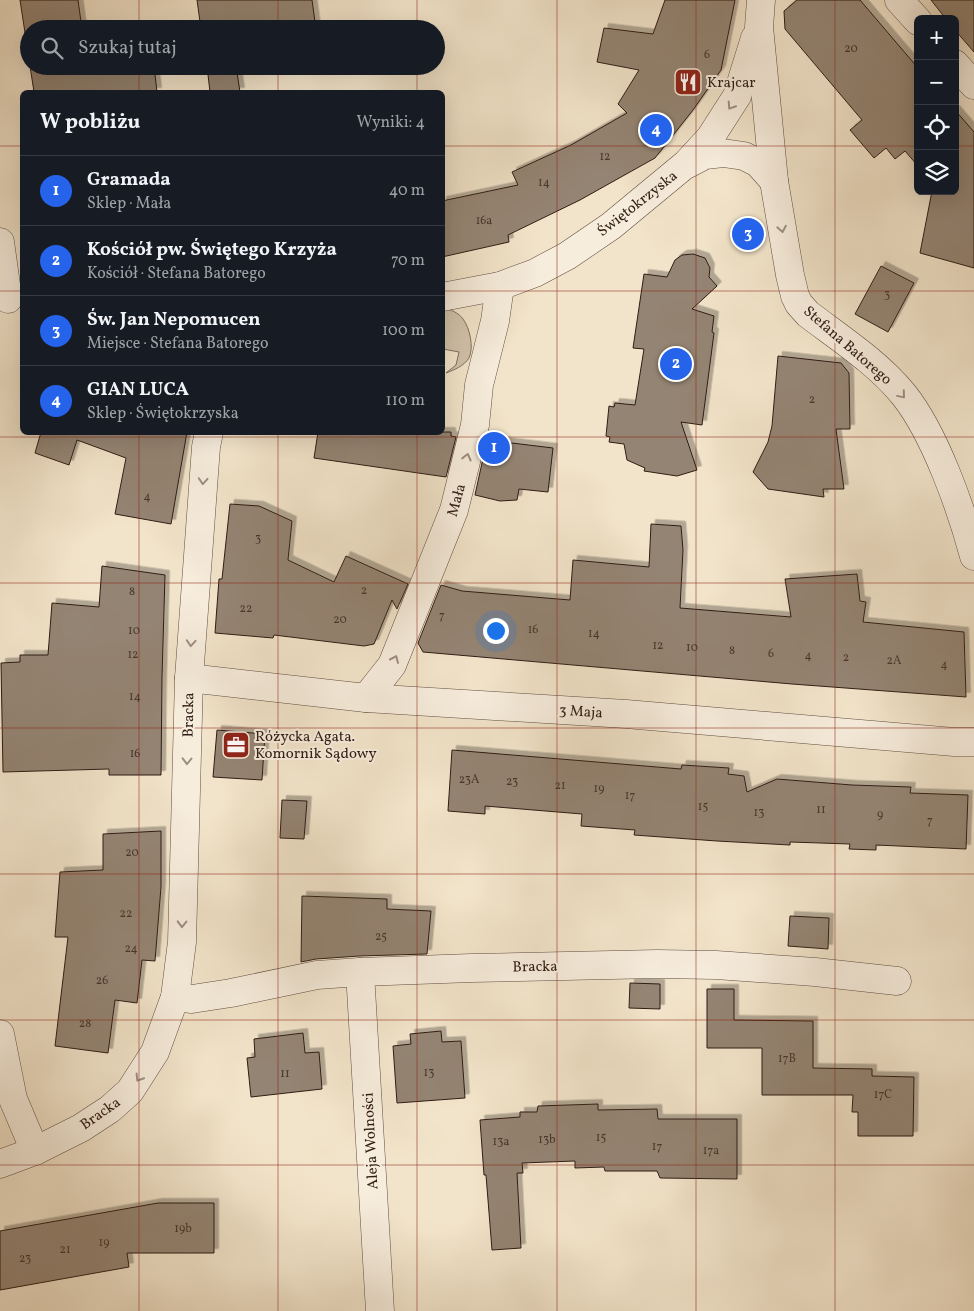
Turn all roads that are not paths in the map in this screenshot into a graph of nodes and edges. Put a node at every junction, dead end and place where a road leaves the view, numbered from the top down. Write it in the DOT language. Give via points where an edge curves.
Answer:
graph roads {
  1 [pos="899,0"];
  2 [pos="762,8"];
  3 [pos="914,17"];
  4 [pos="959,68"];
  5 [pos="974,85"];
  6 [pos="686,164"];
  7 [pos="774,181"];
  8 [pos="0,242"];
  9 [pos="500,286"];
  10 [pos="445,297"];
  11 [pos="10,300"];
  12 [pos="208,435"];
  13 [pos="974,556"];
  14 [pos="189,678"];
  15 [pos="366,698"];
  16 [pos="974,742"];
  17 [pos="360,972"];
  18 [pos="897,981"];
  19 [pos="175,997"];
  20 [pos="0,1034"];
  21 [pos="35,1151"];
  22 [pos="0,1164"];
  23 [pos="380,1311"];
  1 -- 3 [label="street"];
  2 -- 6 [label="street, Świętokrzyska, one-way" via="737,96 710,138"];
  2 -- 7 [label="street, Stefana Batorego"];
  4 -- 5 [label="street"];
  6 -- 7 [label="street" via="705,155 744,156 758,163"];
  6 -- 9 [label="street, Świętokrzyska" via="611,226 567,256"];
  7 -- 13 [label="street, Stefana Batorego, one-way" via="790,275 799,304 876,366 904,395 925,427 942,464"];
  8 -- 11 [label="street"];
  9 -- 10 [label="street, Świętokrzyska"];
  15 -- 9 [label="street, Mała, one-way" via="392,665 454,510 475,425"];
  12 -- 14 [label="street, Bracka, one-way"];
  14 -- 15 [label="street, 3 Maja"];
  14 -- 19 [label="street, Bracka, one-way" via="182,942"];
  15 -- 16 [label="street, 3 Maja" via="626,714"];
  17 -- 18 [label="street, Bracka" via="657,964 756,968"];
  17 -- 19 [label="street, Bracka" via="317,975 192,999"];
  17 -- 23 [label="street, Aleja Wolności"];
  19 -- 21 [label="street, Bracka, one-way" via="155,1052 130,1092 80,1128"];
  20 -- 21 [label="street" via="13,1099"];
  21 -- 22 [label="street, Bracka"];
}
